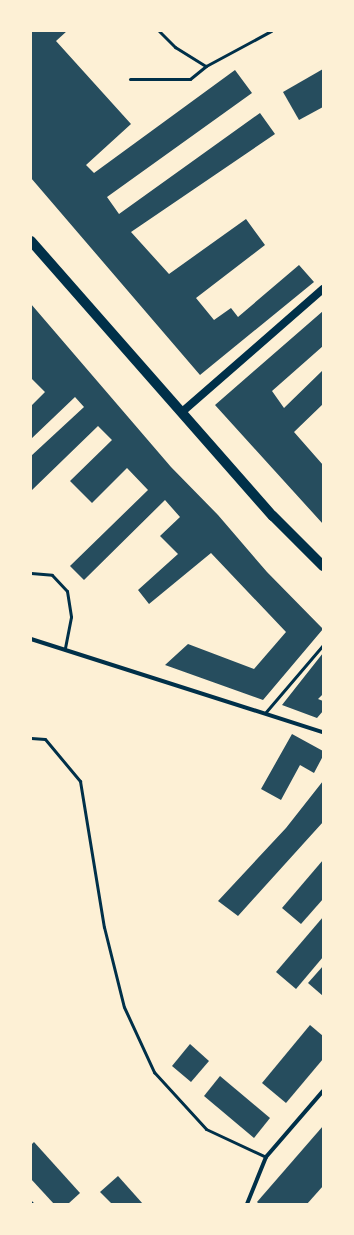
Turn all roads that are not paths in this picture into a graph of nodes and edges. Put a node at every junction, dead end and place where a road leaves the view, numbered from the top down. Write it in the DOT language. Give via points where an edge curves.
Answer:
graph roads {
  1 [pos="159,31"];
  2 [pos="271,31"];
  3 [pos="206,66"];
  4 [pos="130,79"];
  5 [pos="31,241"];
  6 [pos="323,289"];
  7 [pos="182,412"];
  8 [pos="323,566"];
  9 [pos="31,573"];
  10 [pos="31,639"];
  11 [pos="323,645"];
  12 [pos="65,649"];
  13 [pos="265,712"];
  14 [pos="323,732"];
  15 [pos="31,738"];
  16 [pos="323,1091"];
  17 [pos="266,1157"];
  18 [pos="247,1204"];
  1 -- 3 [label="lane" via="175,47"];
  2 -- 3 [label="lane"];
  3 -- 4 [label="lane" via="190,79"];
  5 -- 7 [label="main road"];
  6 -- 7 [label="main road"];
  7 -- 8 [label="main road" via="273,516"];
  9 -- 12 [label="lane" via="52,575 68,591 70,617"];
  10 -- 12 [label="street"];
  11 -- 13 [label="lane"];
  12 -- 13 [label="street"];
  13 -- 14 [label="street"];
  15 -- 17 [label="lane" via="45,740 80,781 106,934 124,1007 154,1072 206,1128"];
  16 -- 17 [label="street"];
  17 -- 18 [label="street"];
}
